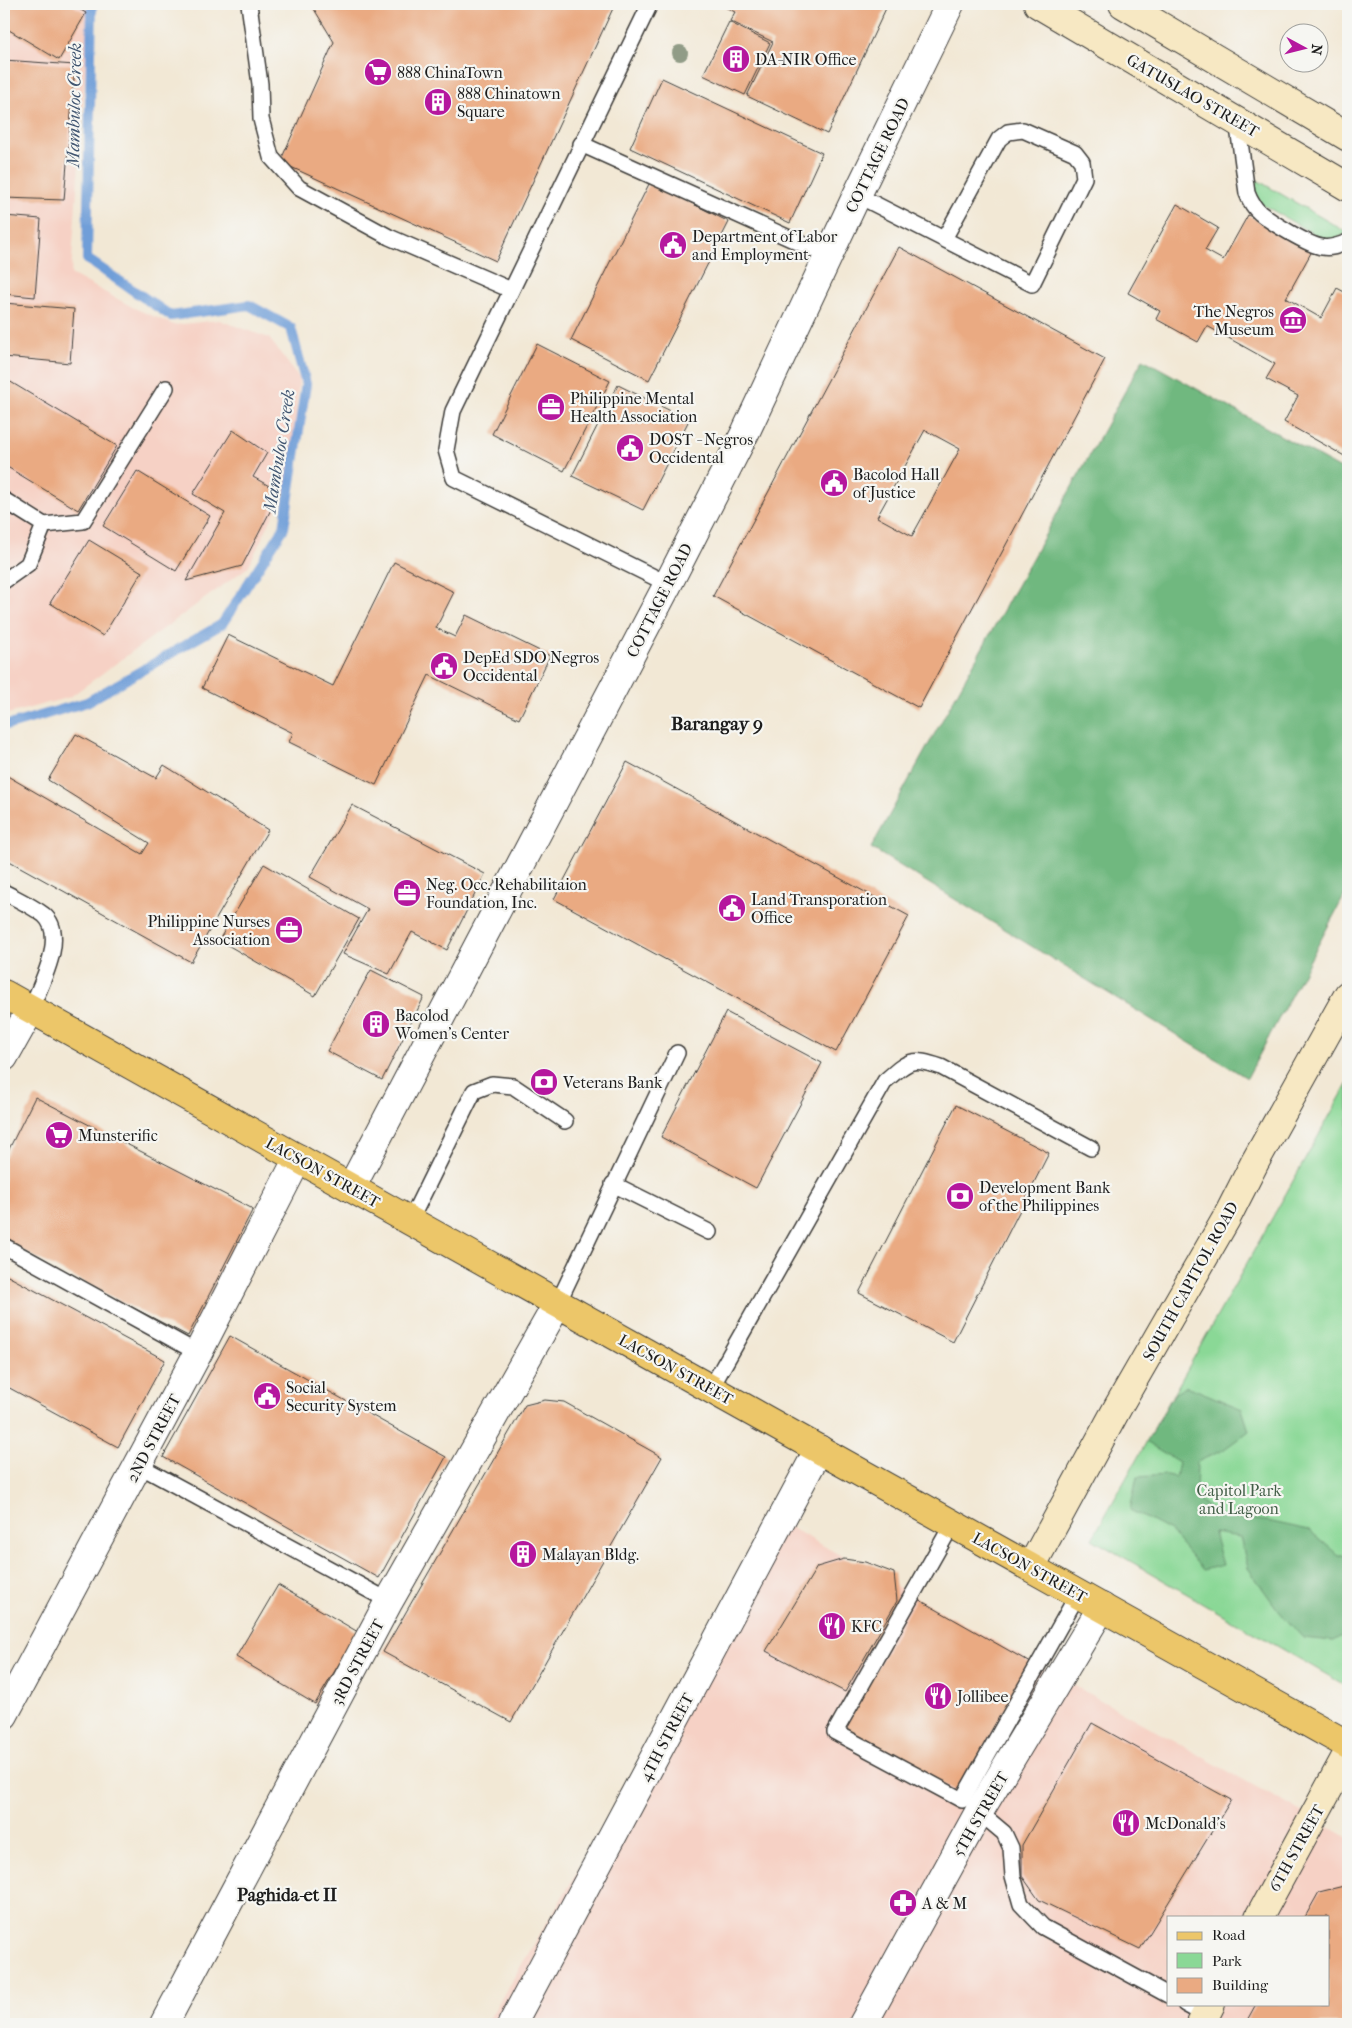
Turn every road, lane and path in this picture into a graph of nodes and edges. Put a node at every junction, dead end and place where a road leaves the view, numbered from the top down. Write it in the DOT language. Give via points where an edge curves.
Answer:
graph roads {
  1 [pos="249,4"];
  2 [pos="650,4"];
  3 [pos="950,4"];
  4 [pos="1038,4"];
  5 [pos="1123,4"];
  6 [pos="1237,120"];
  7 [pos="1348,137"];
  8 [pos="581,144"];
  9 [pos="1348,187"];
  10 [pos="857,195"];
  11 [pos="944,239"];
  12 [pos="1348,242"];
  13 [pos="829,256"];
  14 [pos="511,290"];
  15 [pos="166,388"];
  16 [pos="4,500"];
  17 [pos="44,525"];
  18 [pos="4,581"];
  19 [pos="668,584"];
  20 [pos="4,892"];
  21 [pos="4,994"];
  22 [pos="1348,995"];
  23 [pos="31,1009"];
  24 [pos="677,1053"];
  25 [pos="4,1058"];
  26 [pos="565,1121"];
  27 [pos="1091,1148"];
  28 [pos="298,1158"];
  29 [pos="613,1184"];
  30 [pos="351,1188"];
  31 [pos="410,1220"];
  32 [pos="709,1232"];
  33 [pos="4,1246"];
  34 [pos="558,1303"];
  35 [pos="198,1353"];
  36 [pos="711,1388"];
  37 [pos="819,1449"];
  38 [pos="138,1465"];
  39 [pos="952,1523"];
  40 [pos="1031,1567"];
  41 [pos="1078,1594"];
  42 [pos="389,1601"];
  43 [pos="1102,1607"];
  44 [pos="4,1715"];
  45 [pos="1348,1745"];
  46 [pos="1348,1753"];
  47 [pos="980,1812"];
  48 [pos="1260,1916"];
  49 [pos="1167,1994"];
  50 [pos="164,2024"];
  51 [pos="512,2024"];
  52 [pos="863,2024"];
  1 -- 14 [label="lane" via="260,84 261,119 270,157 298,188 389,237"];
  2 -- 8 [label="lane"];
  3 -- 10 [label="street, COTTAGE ROAD"];
  4 -- 6 [label="street, GATUSLAO STREET"];
  5 -- 7 [label="street"];
  6 -- 9 [label="street, GATUSLAO STREET"];
  6 -- 12 [label="lane" via="1247,193 1259,212 1310,243 1334,247"];
  8 -- 13 [label="lane"];
  8 -- 14 [label="lane"];
  10 -- 11 [label="lane"];
  10 -- 13 [label="street, COTTAGE ROAD"];
  11 -- 11 [label="lane" via="1032,284 1084,178 1082,162 1074,153 1023,130 1008,132 999,139"];
  13 -- 19 [label="street, COTTAGE ROAD"];
  14 -- 19 [label="lane" via="453,411 446,450 454,478"];
  15 -- 17 [label="lane" via="83,521"];
  16 -- 17 [label="lane"];
  17 -- 18 [label="lane" via="28,564"];
  19 -- 30 [label="street, COTTAGE ROAD"];
  20 -- 23 [label="lane" via="45,916 55,932 54,949"];
  21 -- 23 [label="main road, LACSON STREET"];
  22 -- 40 [label="street, SOUTH CAPITOL ROAD"];
  23 -- 25 [label="street"];
  23 -- 28 [label="main road, LACSON STREET"];
  24 -- 29 [label="lane"];
  26 -- 31 [label="lane" via="513,1086 492,1084 474,1091"];
  27 -- 36 [label="lane" via="942,1067 920,1060 904,1064 886,1080"];
  28 -- 30 [label="main road, LACSON STREET"];
  28 -- 35 [label="street, 2ND STREET"];
  29 -- 32 [label="lane"];
  29 -- 34 [label="lane"];
  30 -- 31 [label="main road, LACSON STREET"];
  31 -- 34 [label="main road, LACSON STREET"];
  33 -- 35 [label="lane"];
  34 -- 36 [label="main road, LACSON STREET"];
  34 -- 42 [label="street, 3RD STREET"];
  35 -- 38 [label="street, 2ND STREET"];
  36 -- 37 [label="main road, LACSON STREET"];
  37 -- 39 [label="main road, LACSON STREET"];
  37 -- 51 [label="street, 4TH STREET"];
  38 -- 42 [label="lane"];
  38 -- 44 [label="street, 2ND STREET"];
  39 -- 40 [label="main road, LACSON STREET"];
  39 -- 41 [label="lane" via="835,1732 962,1800"];
  40 -- 41 [label="main road, LACSON STREET"];
  41 -- 43 [label="main road, LACSON STREET"];
  42 -- 50 [label="street, 3RD STREET"];
  43 -- 45 [label="main road, LACSON STREET"];
  43 -- 47 [label="street, 5TH STREET"];
  46 -- 48 [label="street, 6TH STREET"];
  47 -- 49 [label="lane" via="1004,1833 1012,1848 1013,1876 1021,1904 1044,1927"];
  47 -- 52 [label="street, 5TH STREET"];
}
